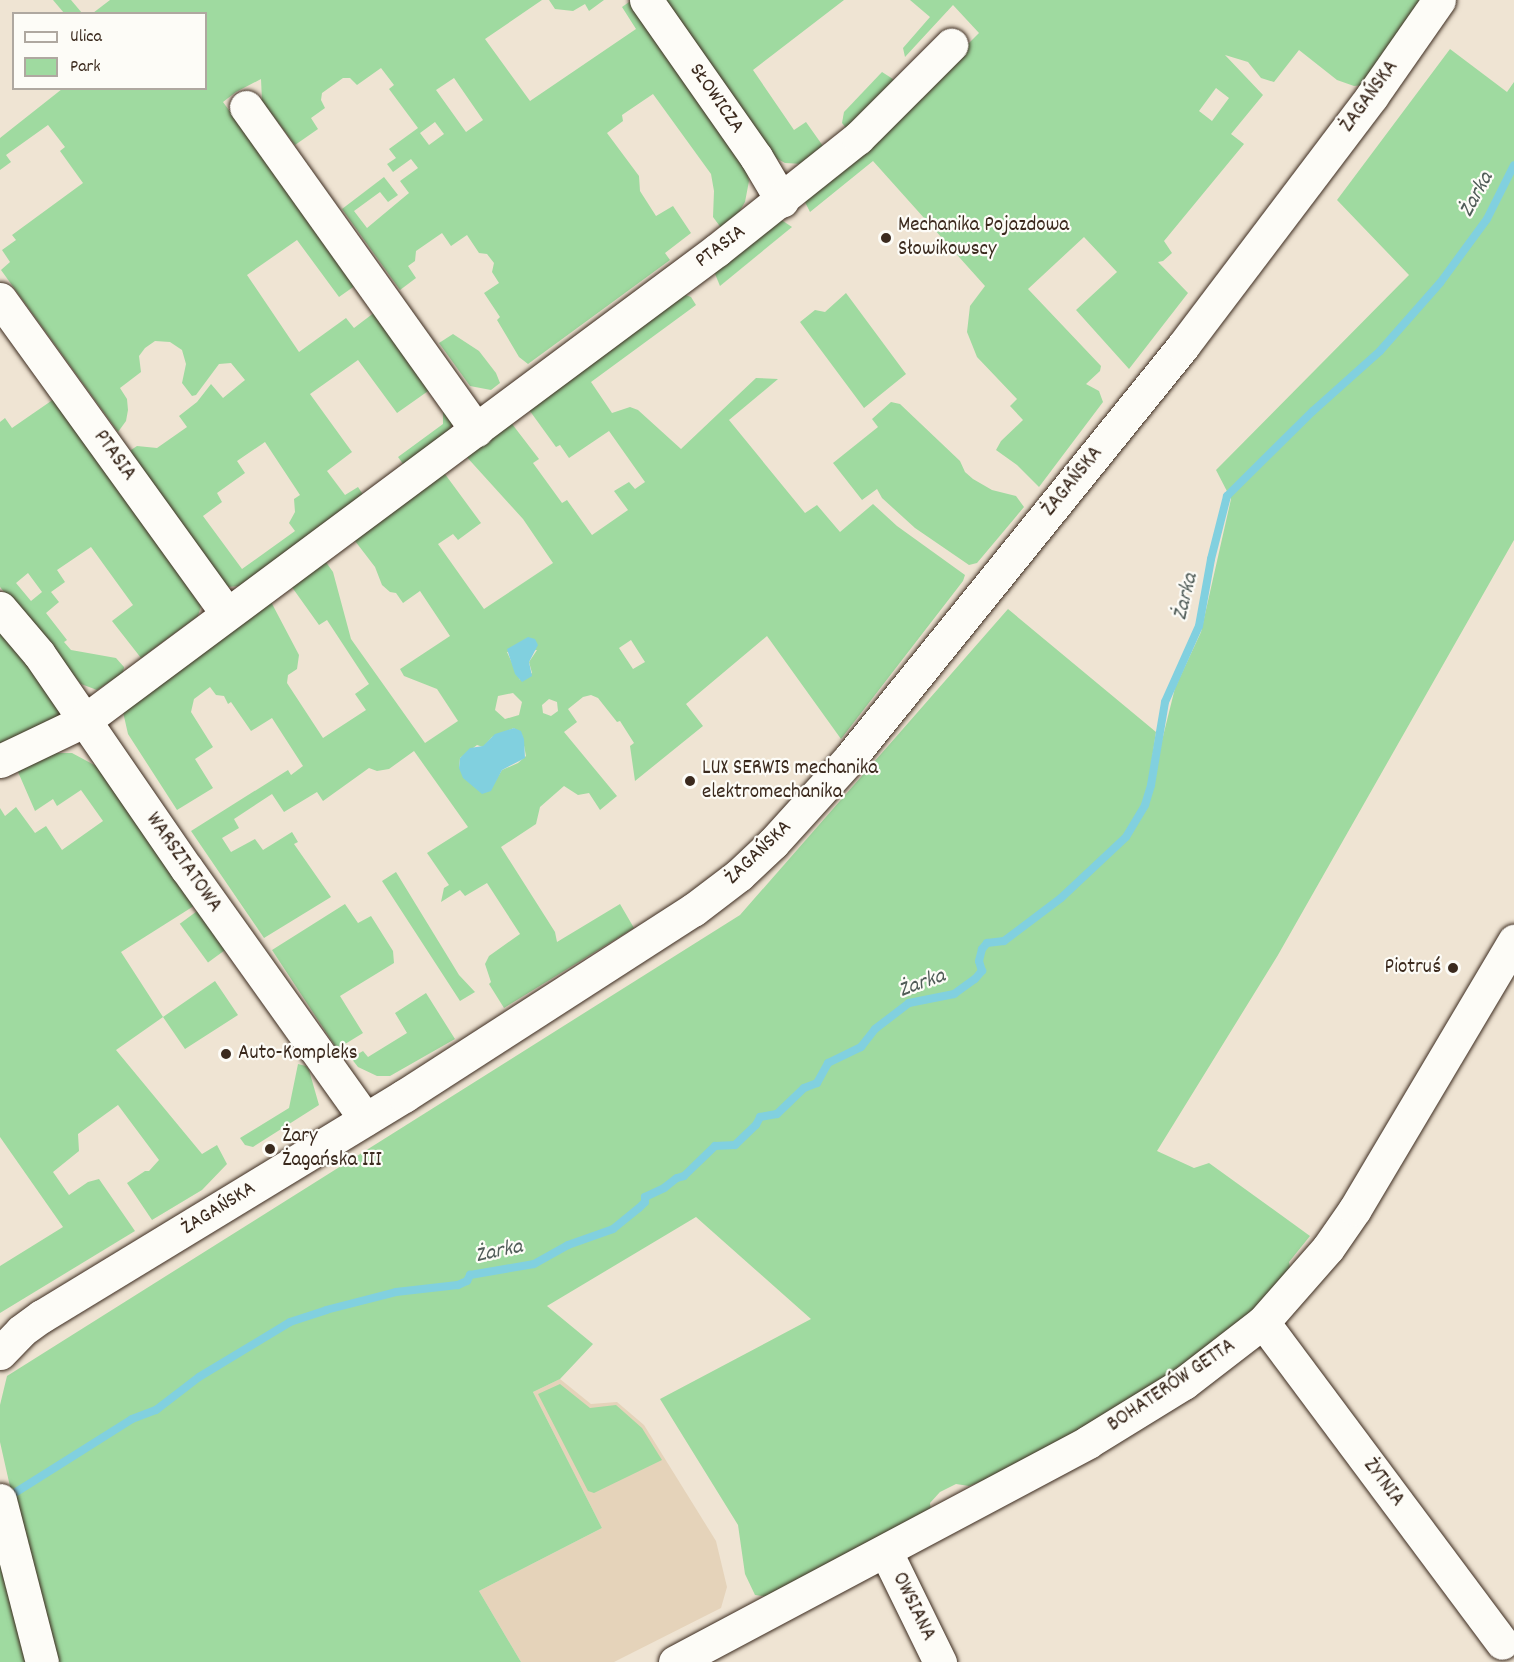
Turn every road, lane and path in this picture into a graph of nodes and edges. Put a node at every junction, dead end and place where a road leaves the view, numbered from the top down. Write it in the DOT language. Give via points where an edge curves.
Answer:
graph roads {
  1 [pos="646,0"];
  2 [pos="1439,0"];
  3 [pos="951,45"];
  4 [pos="246,106"];
  5 [pos="782,201"];
  6 [pos="0,299"];
  7 [pos="476,430"];
  8 [pos="0,608"];
  9 [pos="227,614"];
  10 [pos="84,722"];
  11 [pos="0,761"];
  12 [pos="1514,941"];
  13 [pos="365,1119"];
  14 [pos="1263,1322"];
  15 [pos="0,1353"];
  16 [pos="0,1500"];
  17 [pos="886,1552"];
  18 [pos="1499,1645"];
  19 [pos="42,1662"];
  20 [pos="675,1662"];
  21 [pos="940,1662"];
  1 -- 5 [label="street, SŁOWICZA" via="756,157"];
  2 -- 13 [label="street, ŻAGAŃSKA" via="1184,346 850,758 773,843 693,910"];
  3 -- 5 [label="street, PTASIA" via="865,131"];
  4 -- 7 [label="street"];
  5 -- 7 [label="street, PTASIA"];
  6 -- 9 [label="street, PTASIA"];
  7 -- 9 [label="street, PTASIA"];
  8 -- 10 [label="street, WARSZTATOWA" via="39,654"];
  9 -- 10 [label="street, PTASIA"];
  10 -- 11 [label="street, PTASIA"];
  10 -- 13 [label="street, WARSZTATOWA"];
  12 -- 14 [label="street, BOHATERÓW GETTA" via="1355,1209 1328,1248"];
  13 -- 15 [label="street, ŻAGAŃSKA" via="42,1316"];
  14 -- 17 [label="street, BOHATERÓW GETTA" via="1184,1383 1138,1412"];
  14 -- 18 [label="street, ŻYTNIA"];
  16 -- 19 [label="street"];
  17 -- 20 [label="street, BOHATERÓW GETTA"];
  17 -- 21 [label="street, OWSIANA"];
}
